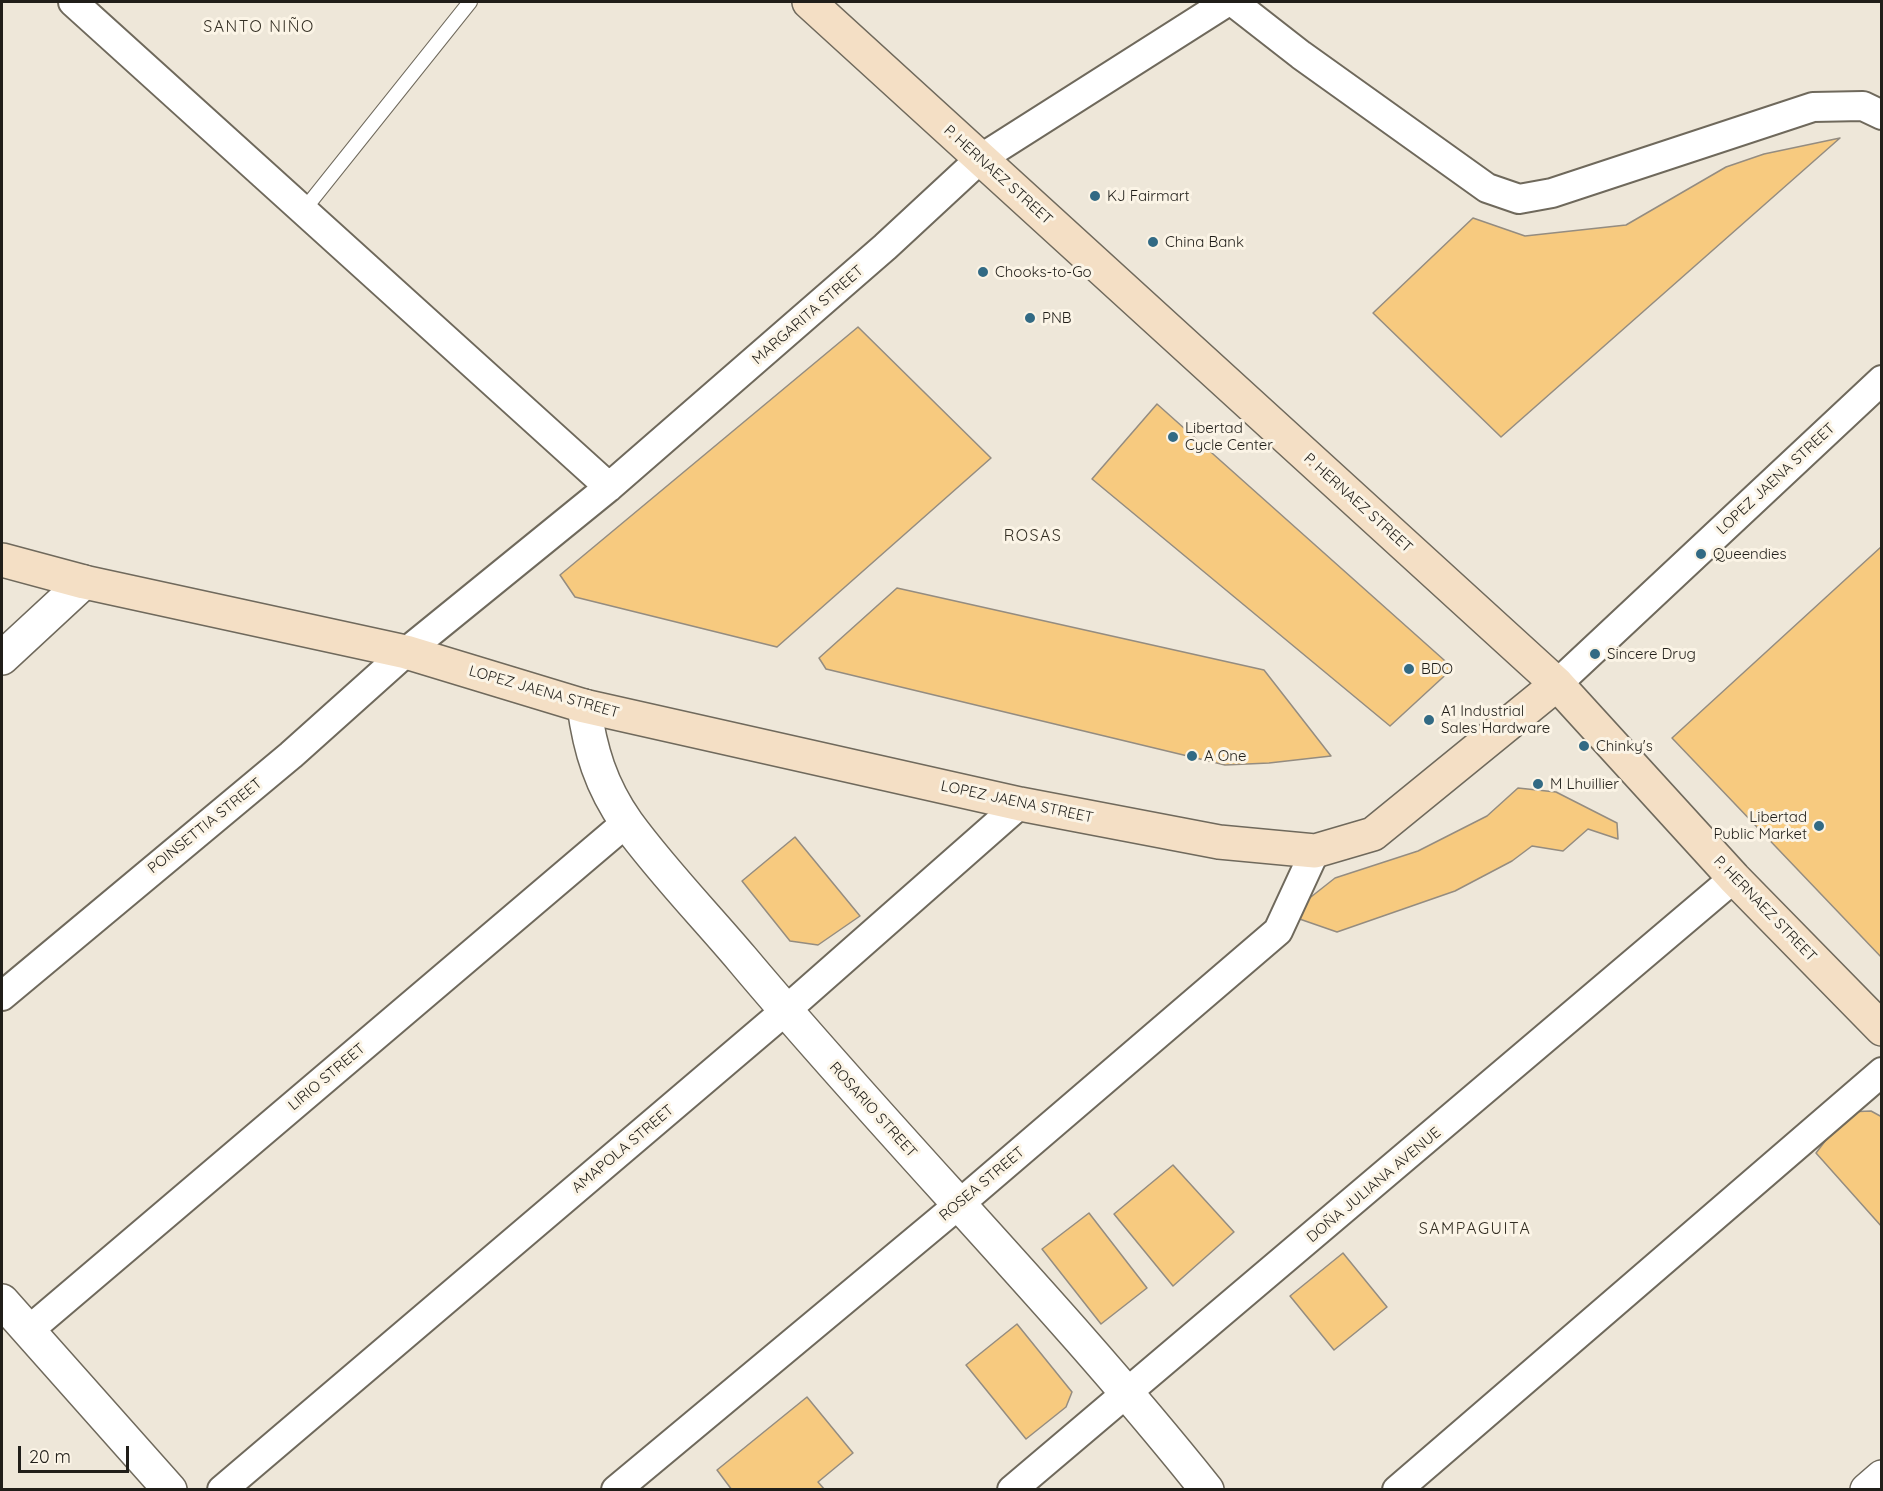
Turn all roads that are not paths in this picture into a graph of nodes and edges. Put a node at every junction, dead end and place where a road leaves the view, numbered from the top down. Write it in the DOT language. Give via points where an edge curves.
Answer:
graph roads {
  1 [pos="73,2"];
  2 [pos="470,2"];
  3 [pos="809,2"];
  4 [pos="1227,2"];
  5 [pos="1233,2"];
  6 [pos="1881,115"];
  7 [pos="980,159"];
  8 [pos="303,211"];
  9 [pos="1881,380"];
  10 [pos="609,487"];
  11 [pos="2,560"];
  12 [pos="84,582"];
  13 [pos="406,652"];
  14 [pos="2,658"];
  15 [pos="1557,684"];
  16 [pos="584,706"];
  17 [pos="1020,804"];
  18 [pos="627,822"];
  19 [pos="1315,851"];
  20 [pos="1734,878"];
  21 [pos="2,996"];
  22 [pos="785,1011"];
  23 [pos="1881,1029"];
  24 [pos="1881,1072"];
  25 [pos="957,1206"];
  26 [pos="2,1301"];
  27 [pos="28,1331"];
  28 [pos="1129,1393"];
  29 [pos="1881,1477"];
  30 [pos="170,1490"];
  31 [pos="222,1490"];
  32 [pos="616,1490"];
  33 [pos="1012,1490"];
  34 [pos="1207,1490"];
  35 [pos="1397,1490"];
  36 [pos="1867,1490"];
  1 -- 8 [label="street"];
  2 -- 8 [label="lane"];
  3 -- 7 [label="main road, P. HERNAEZ STREET"];
  4 -- 7 [label="street, MARGARITA STREET"];
  5 -- 6 [label="street" via="1486,188 1519,199 1552,193 1813,107 1863,106"];
  7 -- 10 [label="street, MARGARITA STREET" via="885,247"];
  7 -- 15 [label="main road, P. HERNAEZ STREET"];
  8 -- 10 [label="street"];
  9 -- 15 [label="street, LOPEZ JAENA STREET"];
  10 -- 13 [label="street, MARGARITA STREET"];
  11 -- 12 [label="main road, LOPEZ JAENA STREET"];
  12 -- 13 [label="main road, LOPEZ JAENA STREET"];
  12 -- 14 [label="street"];
  13 -- 16 [label="main road, LOPEZ JAENA STREET"];
  13 -- 21 [label="street, POINSETTIA STREET" via="291,756"];
  15 -- 19 [label="main road, LOPEZ JAENA STREET" via="1373,834"];
  15 -- 20 [label="main road, P. HERNAEZ STREET"];
  16 -- 17 [label="main road, LOPEZ JAENA STREET"];
  16 -- 18 [label="street, ROSARIO STREET" via="590,749"];
  17 -- 19 [label="main road, LOPEZ JAENA STREET" via="1219,842"];
  17 -- 22 [label="street, AMAPOLA STREET"];
  18 -- 22 [label="street, ROSARIO STREET"];
  18 -- 27 [label="street, LIRIO STREET"];
  19 -- 25 [label="street, ROSEA STREET" via="1278,931"];
  20 -- 23 [label="main road, P. HERNAEZ STREET"];
  20 -- 28 [label="street, DOÑA JULIANA AVENUE"];
  22 -- 25 [label="street, ROSARIO STREET"];
  22 -- 31 [label="street, AMAPOLA STREET"];
  24 -- 35 [label="street"];
  25 -- 28 [label="street, ROSARIO STREET"];
  25 -- 32 [label="street, ROSEA STREET"];
  26 -- 27 [label="street"];
  27 -- 30 [label="street"];
  28 -- 33 [label="street, DOÑA JULIANA AVENUE"];
  28 -- 34 [label="street, ROSARIO STREET"];
  29 -- 36 [label="street"];
}
